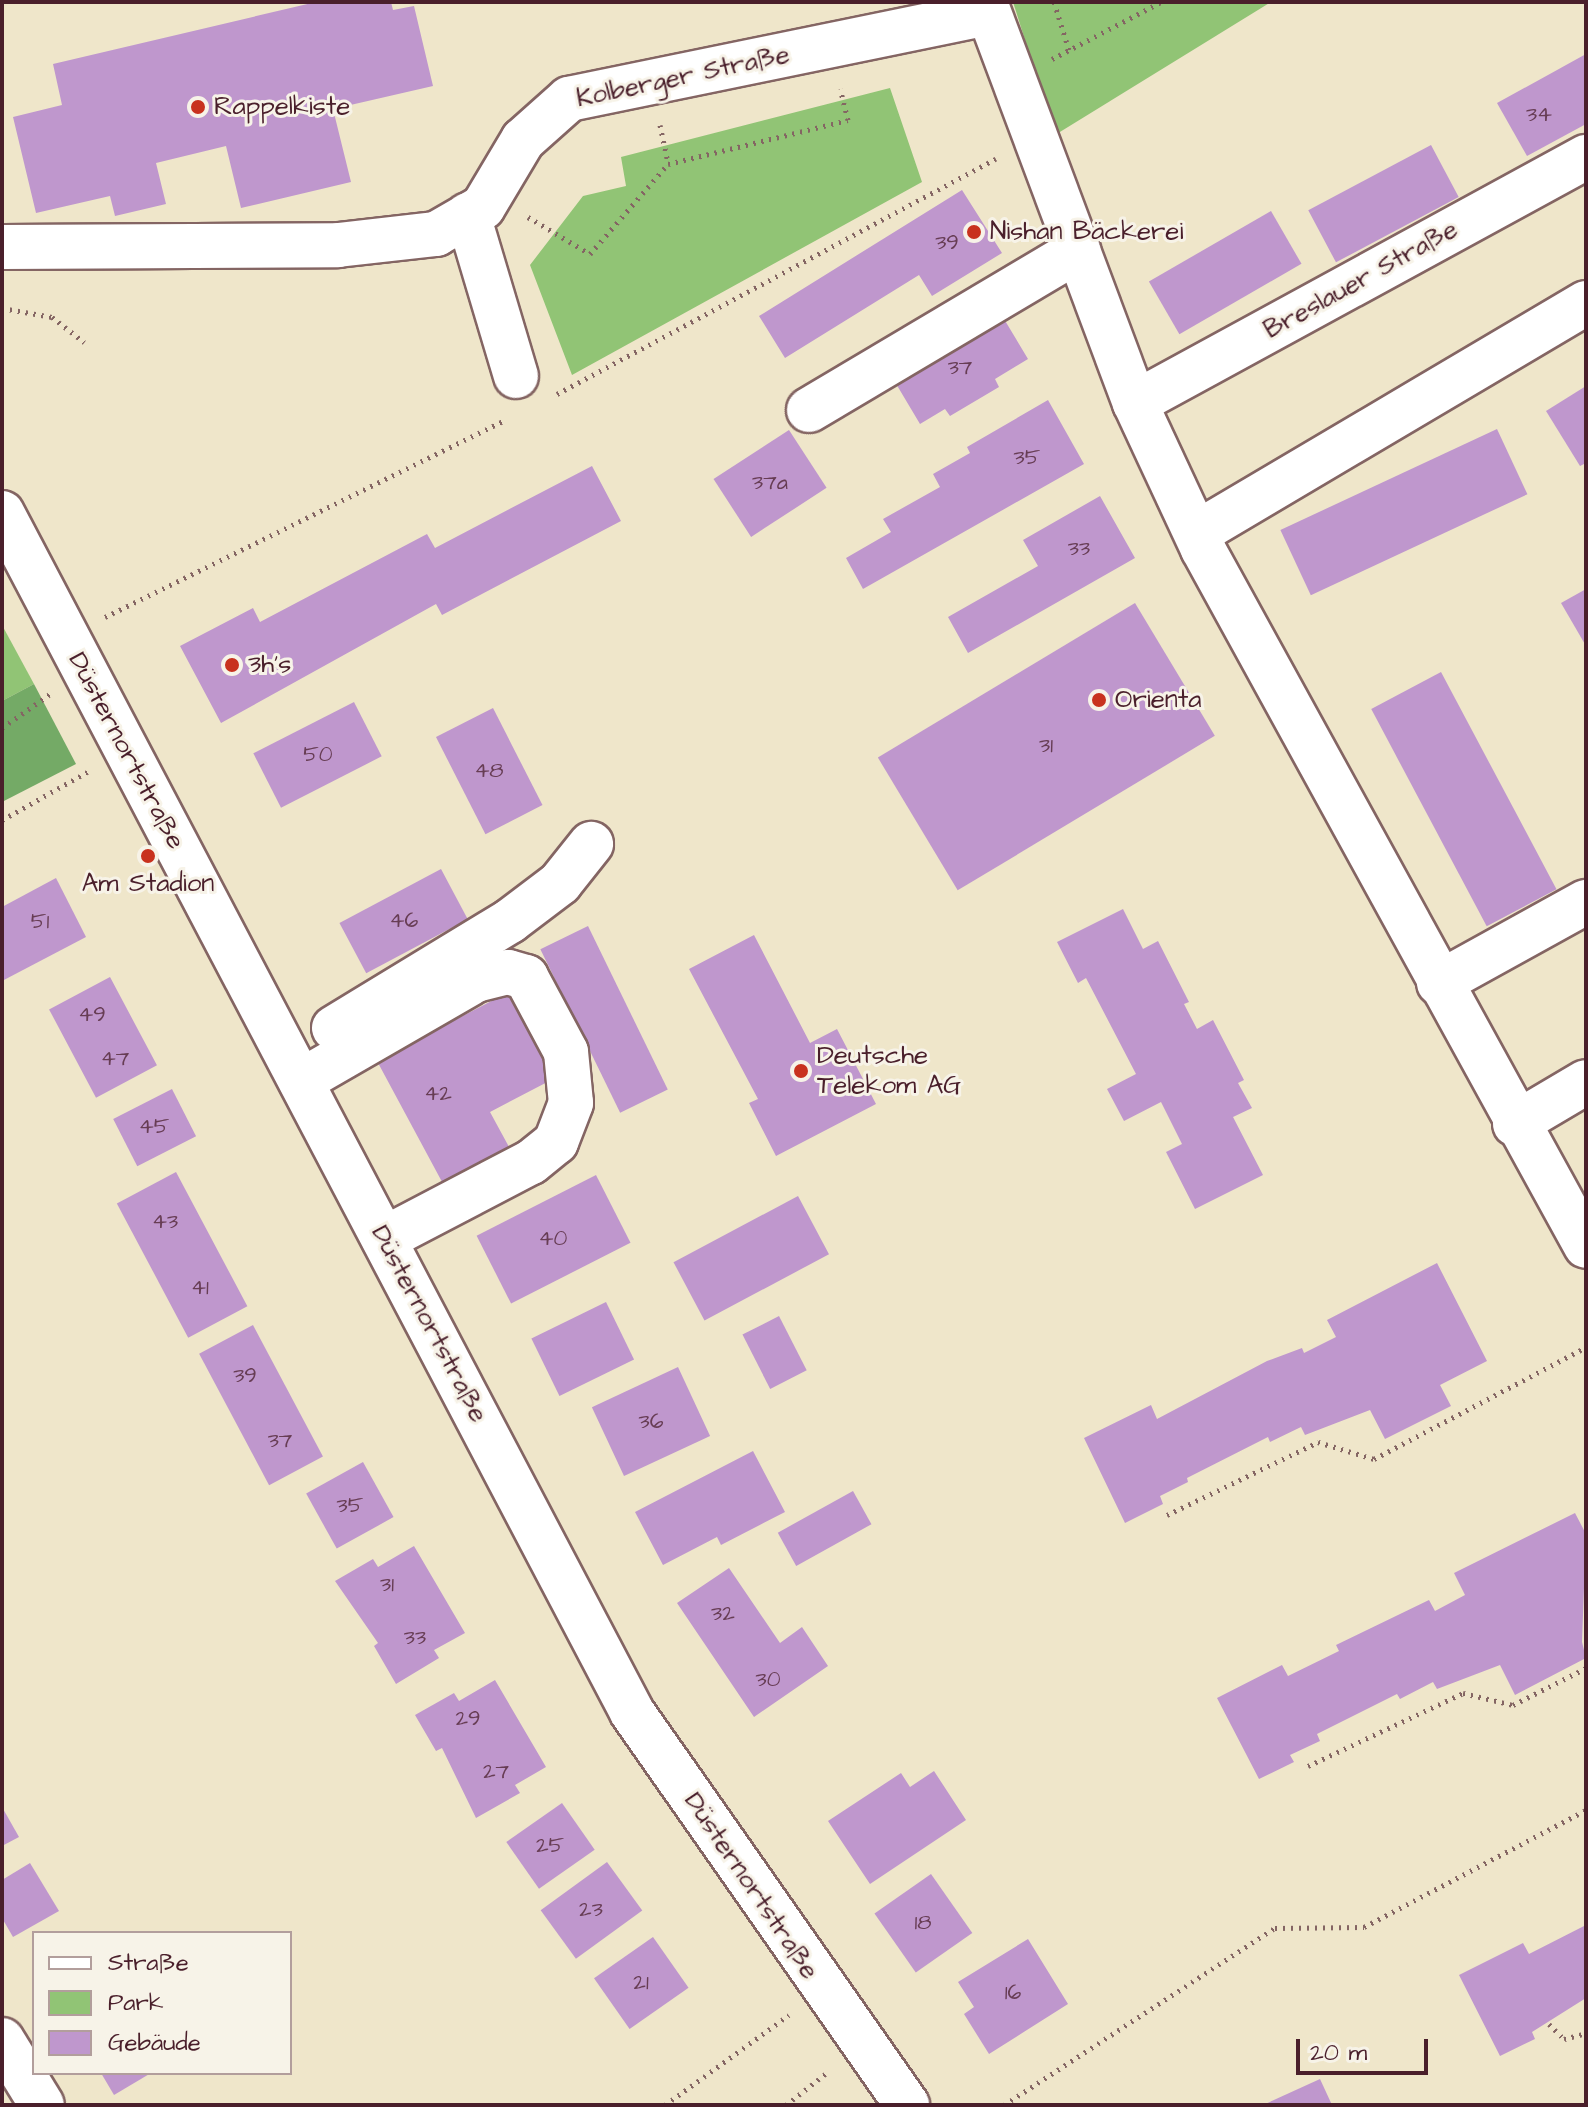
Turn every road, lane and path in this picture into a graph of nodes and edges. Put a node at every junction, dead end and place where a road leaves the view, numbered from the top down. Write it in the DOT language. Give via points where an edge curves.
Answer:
graph roads {
  1 [pos="1054,2"];
  2 [pos="1161,2"];
  3 [pos="986,7"];
  4 [pos="830,45"];
  5 [pos="1069,50"];
  6 [pos="1015,78"];
  7 [pos="650,82"];
  8 [pos="1586,157"];
  9 [pos="668,164"];
  10 [pos="479,205"];
  11 [pos="2,247"];
  12 [pos="1078,250"];
  13 [pos="1586,303"];
  14 [pos="2,308"];
  15 [pos="84,342"];
  16 [pos="516,376"];
  17 [pos="1135,403"];
  18 [pos="809,410"];
  19 [pos="2,513"];
  20 [pos="1197,533"];
  21 [pos="84,669"];
  22 [pos="2,728"];
  23 [pos="125,751"];
  24 [pos="2,820"];
  25 [pos="591,844"];
  26 [pos="1586,902"];
  27 [pos="1439,983"];
  28 [pos="294,1069"];
  29 [pos="1586,1082"];
  30 [pos="1515,1124"];
  31 [pos="384,1239"];
  32 [pos="1586,1246"];
  33 [pos="1586,1347"];
  34 [pos="1167,1515"];
  35 [pos="1586,1668"];
  36 [pos="1308,1766"];
  37 [pos="1586,1810"];
  38 [pos="822,1990"];
  39 [pos="1549,2024"];
  40 [pos="1586,2033"];
  41 [pos="2,2040"];
  42 [pos="864,2043"];
  43 [pos="42,2105"];
  44 [pos="665,2105"];
  45 [pos="786,2105"];
  46 [pos="907,2105"];
  47 [pos="1004,2105"];
  1 -- 5 [label="path"];
  2 -- 5 [label="path"];
  3 -- 4 [label="street, Kolberger Straße"];
  3 -- 6 [label="street"];
  4 -- 7 [label="street, Kolberger Straße"];
  4 -- 9 [label="path" via="848,120"];
  5 -- 6 [label="path"];
  6 -- 12 [label="street"];
  7 -- 9 [label="path"];
  7 -- 10 [label="street, Kolberger Straße" via="569,99 523,140"];
  8 -- 17 [label="street, Breslauer Straße"];
  9 -- 10 [label="path" via="590,254"];
  10 -- 11 [label="street, Kolberger Straße" via="436,234 338,245"];
  10 -- 16 [label="street"];
  12 -- 17 [label="street"];
  12 -- 18 [label="street"];
  13 -- 20 [label="street"];
  14 -- 15 [label="path" via="52,317"];
  17 -- 20 [label="street"];
  19 -- 21 [label="street, Düsternortstraße"];
  20 -- 27 [label="street"];
  21 -- 22 [label="path"];
  21 -- 23 [label="street, Düsternortstraße"];
  23 -- 24 [label="path"];
  23 -- 28 [label="street, Düsternortstraße"];
  25 -- 28 [label="street" via="560,883 510,921"];
  26 -- 27 [label="street"];
  27 -- 30 [label="street"];
  28 -- 31 [label="street, Düsternortstraße"];
  28 -- 31 [label="street" via="476,980 508,972 526,977 566,1052 571,1103 556,1142 531,1162"];
  29 -- 30 [label="street"];
  30 -- 32 [label="street"];
  31 -- 38 [label="street, Düsternortstraße" via="632,1712"];
  33 -- 34 [label="path" via="1374,1459 1318,1442"];
  35 -- 36 [label="path" via="1513,1705 1463,1693"];
  37 -- 47 [label="path" via="1364,1927 1275,1928"];
  38 -- 42 [label="street, Düsternortstraße"];
  38 -- 44 [label="path"];
  39 -- 40 [label="path" via="1564,2039"];
  41 -- 43 [label="street"];
  42 -- 45 [label="path"];
  42 -- 46 [label="street, Düsternortstraße"];
}
